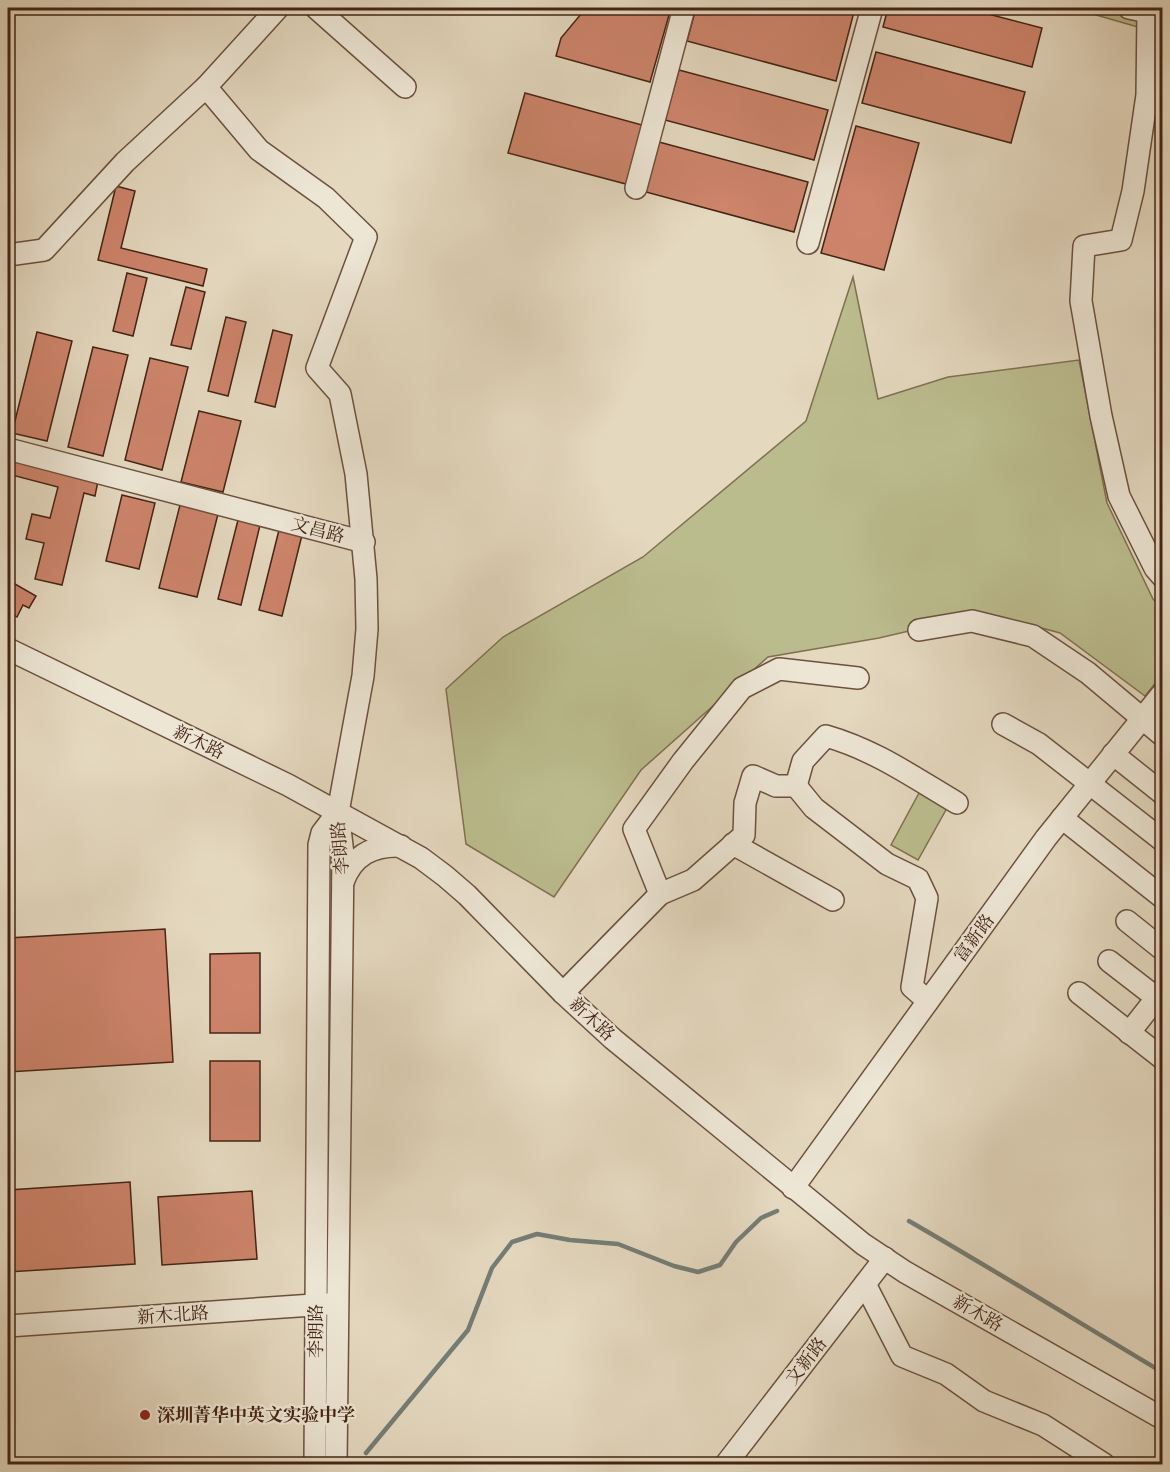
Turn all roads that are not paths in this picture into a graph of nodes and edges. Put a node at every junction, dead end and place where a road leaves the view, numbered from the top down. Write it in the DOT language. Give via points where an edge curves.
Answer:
graph roads {
  1 [pos="278,8"];
  2 [pos="316,8"];
  3 [pos="684,8"];
  4 [pos="872,8"];
  5 [pos="1146,11"];
  6 [pos="206,87"];
  7 [pos="405,87"];
  8 [pos="636,188"];
  9 [pos="808,243"];
  10 [pos="8,255"];
  11 [pos="8,449"];
  12 [pos="364,542"];
  13 [pos="1162,576"];
  14 [pos="920,630"];
  15 [pos="8,649"];
  16 [pos="858,678"];
  17 [pos="1162,694"];
  18 [pos="1141,719"];
  19 [pos="1003,724"];
  20 [pos="1162,735"];
  21 [pos="1113,754"];
  22 [pos="1090,783"];
  23 [pos="796,786"];
  24 [pos="1162,793"];
  25 [pos="957,803"];
  26 [pos="338,812"];
  27 [pos="1062,818"];
  28 [pos="1162,840"];
  29 [pos="733,844"];
  30 [pos="401,846"];
  31 [pos="342,883"];
  32 [pos="660,894"];
  33 [pos="1162,897"];
  34 [pos="833,900"];
  35 [pos="1127,921"];
  36 [pos="1162,949"];
  37 [pos="1109,961"];
  38 [pos="563,993"];
  39 [pos="1079,993"];
  40 [pos="1161,997"];
  41 [pos="928,1001"];
  42 [pos="1129,1033"];
  43 [pos="1162,1058"];
  44 [pos="793,1188"];
  45 [pos="885,1258"];
  46 [pos="866,1284"];
  47 [pos="338,1311"];
  48 [pos="316,1312"];
  49 [pos="8,1326"];
  50 [pos="8,1339"];
  51 [pos="1162,1418"];
  52 [pos="315,1464"];
  53 [pos="336,1464"];
  54 [pos="726,1464"];
  55 [pos="1104,1464"];
  1 -- 6 [label="street"];
  2 -- 7 [label="street"];
  3 -- 8 [label="street"];
  4 -- 9 [label="street"];
  5 -- 13 [label="street" via="1147,95 1133,191 1121,240 1084,246 1081,301 1119,496"];
  6 -- 10 [label="street" via="125,162 44,250"];
  6 -- 12 [label="street" via="259,150 326,198 366,237 317,368 340,394"];
  11 -- 12 [label="street, 文昌路"];
  12 -- 26 [label="street, 文昌路" via="367,629 363,676"];
  14 -- 18 [label="street" via="972,621 1033,636 1088,673"];
  15 -- 26 [label="street, 新木路"];
  16 -- 32 [label="street" via="779,669 742,688 683,760 634,829"];
  17 -- 18 [label="street, 富新路"];
  18 -- 20 [label="street"];
  18 -- 21 [label="street, 富新路"];
  19 -- 22 [label="street" via="1039,744"];
  21 -- 22 [label="street, 富新路"];
  21 -- 24 [label="street"];
  22 -- 27 [label="street, 富新路"];
  22 -- 28 [label="street"];
  23 -- 25 [label="street" via="803,761 826,736 852,743 895,764"];
  23 -- 29 [label="street" via="776,786 753,776 745,803 744,835"];
  23 -- 41 [label="street" via="813,808 887,864 918,879 927,898 912,987"];
  26 -- 30 [label="street, 新木路"];
  26 -- 31 [label="street, 李朗路" via="343,840"];
  26 -- 48 [label="street, 李朗路" via="322,833 319,845"];
  27 -- 33 [label="street"];
  27 -- 41 [label="street, 富新路"];
  29 -- 32 [label="street" via="693,880"];
  29 -- 34 [label="street"];
  30 -- 31 [label="street" via="385,846 363,854"];
  30 -- 38 [label="street, 新木路" via="467,895"];
  31 -- 47 [label="street, 李朗路"];
  32 -- 38 [label="street"];
  35 -- 36 [label="street"];
  37 -- 40 [label="street"];
  38 -- 44 [label="street, 新木路"];
  39 -- 42 [label="street"];
  40 -- 42 [label="street"];
  41 -- 44 [label="street, 富新路"];
  42 -- 43 [label="street"];
  44 -- 45 [label="street, 新木路"];
  45 -- 46 [label="street, 文新路"];
  45 -- 51 [label="street, 新木路"];
  46 -- 54 [label="street, 文新路"];
  46 -- 55 [label="street" via="902,1356 946,1374 984,1401 1043,1425"];
  47 -- 48 [label="street, 新木北路"];
  47 -- 53 [label="street, 李朗路"];
  48 -- 49 [label="street, 新木北路"];
  48 -- 50 [label="street, 新木北路"];
  48 -- 52 [label="street, 李朗路"];
}
